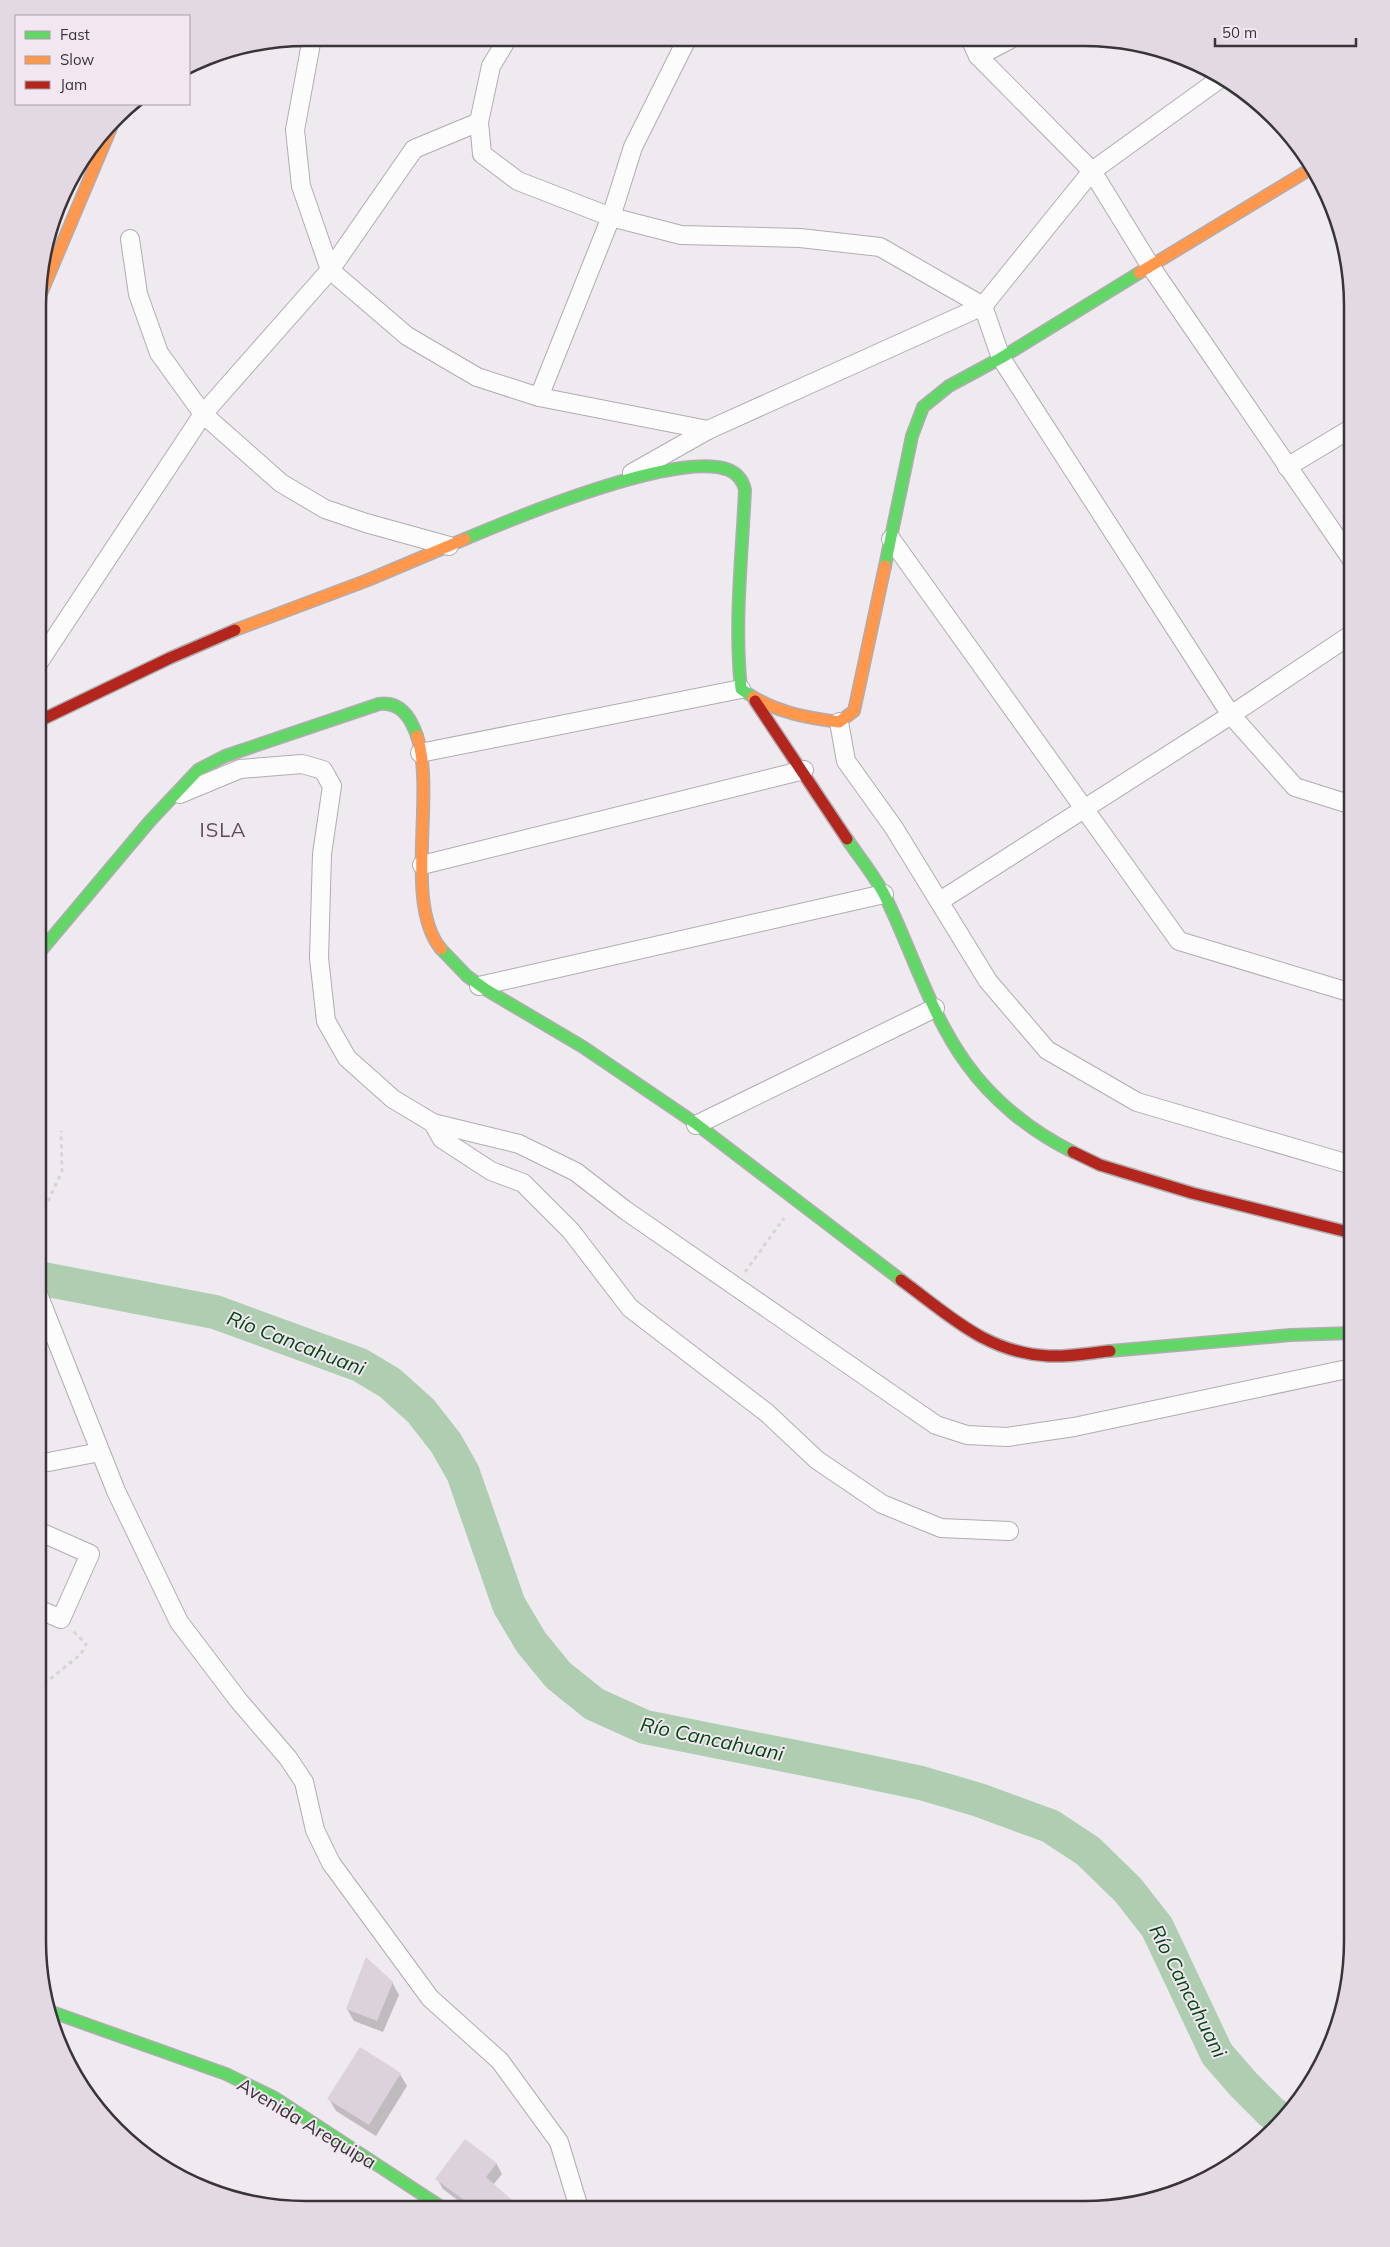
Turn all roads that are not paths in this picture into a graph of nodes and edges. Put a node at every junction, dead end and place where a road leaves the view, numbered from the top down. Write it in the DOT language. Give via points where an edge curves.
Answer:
graph roads {
  1 [pos="311,46"];
  2 [pos="503,46"];
  3 [pos="684,46"];
  4 [pos="973,46"];
  5 [pos="997,46"];
  6 [pos="978,56"];
  7 [pos="1216,82"];
  8 [pos="478,122"];
  9 [pos="105,142"];
  10 [pos="1092,171"];
  11 [pos="1306,172"];
  12 [pos="611,217"];
  13 [pos="130,239"];
  14 [pos="1151,267"];
  15 [pos="330,270"];
  16 [pos="48,278"];
  17 [pos="983,306"];
  18 [pos="1000,358"];
  19 [pos="539,397"];
  20 [pos="203,414"];
  21 [pos="708,430"];
  22 [pos="1344,433"];
  23 [pos="1287,467"];
  24 [pos="614,483"];
  25 [pos="891,539"];
  26 [pos="450,546"];
  27 [pos="1344,549"];
  28 [pos="1344,639"];
  29 [pos="46,651"];
  30 [pos="748,694"];
  31 [pos="1231,715"];
  32 [pos="46,718"];
  33 [pos="839,722"];
  34 [pos="420,753"];
  35 [pos="804,770"];
  36 [pos="172,797"];
  37 [pos="1344,802"];
  38 [pos="1084,809"];
  39 [pos="422,865"];
  40 [pos="884,894"];
  41 [pos="940,901"];
  42 [pos="46,945"];
  43 [pos="478,986"];
  44 [pos="1344,991"];
  45 [pos="935,1008"];
  46 [pos="433,1123"];
  47 [pos="696,1124"];
  48 [pos="1344,1163"];
  49 [pos="1344,1231"];
  50 [pos="46,1314"];
  51 [pos="1344,1333"];
  52 [pos="1344,1370"];
  53 [pos="100,1452"];
  54 [pos="46,1462"];
  55 [pos="1009,1531"];
  56 [pos="46,1535"];
  57 [pos="46,1612"];
  58 [pos="57,2014"];
  59 [pos="432,2201"];
  60 [pos="578,2201"];
  1 -- 15 [label="street" via="295,130 301,186"];
  2 -- 8 [label="street" via="491,66"];
  3 -- 12 [label="street" via="633,147"];
  4 -- 6 [label="street"];
  5 -- 6 [label="street"];
  6 -- 10 [label="street"];
  7 -- 10 [label="street"];
  8 -- 12 [label="street" via="482,154 518,181"];
  8 -- 15 [label="street" via="414,150"];
  9 -- 16 [label="street"];
  10 -- 14 [label="street"];
  10 -- 17 [label="street"];
  11 -- 14 [label="street"];
  12 -- 17 [label="street" via="681,235 800,238 880,247"];
  12 -- 19 [label="street"];
  13 -- 20 [label="street" via="138,294 159,353"];
  14 -- 18 [label="street"];
  14 -- 23 [label="street"];
  15 -- 19 [label="street" via="407,336 477,378"];
  15 -- 20 [label="street"];
  17 -- 18 [label="street"];
  17 -- 21 [label="street"];
  18 -- 25 [label="street" via="949,386 923,407 912,436"];
  18 -- 31 [label="street"];
  19 -- 21 [label="street"];
  20 -- 26 [label="street" via="281,482 325,508"];
  20 -- 29 [label="street"];
  21 -- 24 [label="street"];
  22 -- 23 [label="street"];
  23 -- 27 [label="street"];
  24 -- 26 [label="street"];
  24 -- 30 [label="street" via="708,467 729,469 741,478 745,490 736,659"];
  25 -- 33 [label="street" via="854,711"];
  25 -- 38 [label="street"];
  26 -- 32 [label="street" via="214,639"];
  28 -- 31 [label="street"];
  30 -- 33 [label="street" via="783,714"];
  30 -- 34 [label="street"];
  30 -- 35 [label="street"];
  31 -- 37 [label="street" via="1295,787"];
  31 -- 38 [label="street"];
  33 -- 41 [label="street" via="846,761 894,828"];
  34 -- 36 [label="street" via="410,716 395,705 377,704 216,760 198,770"];
  34 -- 39 [label="street" via="424,798"];
  35 -- 39 [label="street"];
  35 -- 40 [label="street"];
  36 -- 42 [label="street"];
  36 -- 46 [label="street" via="240,770 302,764 323,770 332,786 322,854 319,958 326,1021 347,1058 394,1099"];
  38 -- 41 [label="street"];
  38 -- 44 [label="street" via="1179,941"];
  39 -- 43 [label="street" via="425,915 433,940"];
  40 -- 43 [label="street"];
  40 -- 45 [label="street"];
  41 -- 48 [label="street" via="988,981 1046,1050 1137,1102"];
  43 -- 47 [label="street" via="583,1047"];
  45 -- 47 [label="street"];
  45 -- 49 [label="street" via="965,1062 984,1086 1009,1110 1071,1152 1100,1165 1192,1193"];
  46 -- 52 [label="street" via="519,1144 576,1172 625,1210 936,1425 967,1435 1007,1436 1074,1426"];
  46 -- 55 [label="street" via="442,1139 491,1171 523,1182 571,1231 630,1308 767,1413 818,1460 882,1504 941,1528"];
  47 -- 51 [label="street" via="981,1338 1016,1352 1051,1356"];
  50 -- 53 [label="street"];
  53 -- 54 [label="street"];
  53 -- 60 [label="street" via="179,1622 304,1782 315,1830 331,1863 430,1998 500,2061 559,2142"];
  56 -- 57 [label="street" via="90,1554 61,1619"];
  58 -- 59 [label="street, Avenida Arequipa" via="226,2074 274,2098"];
}
